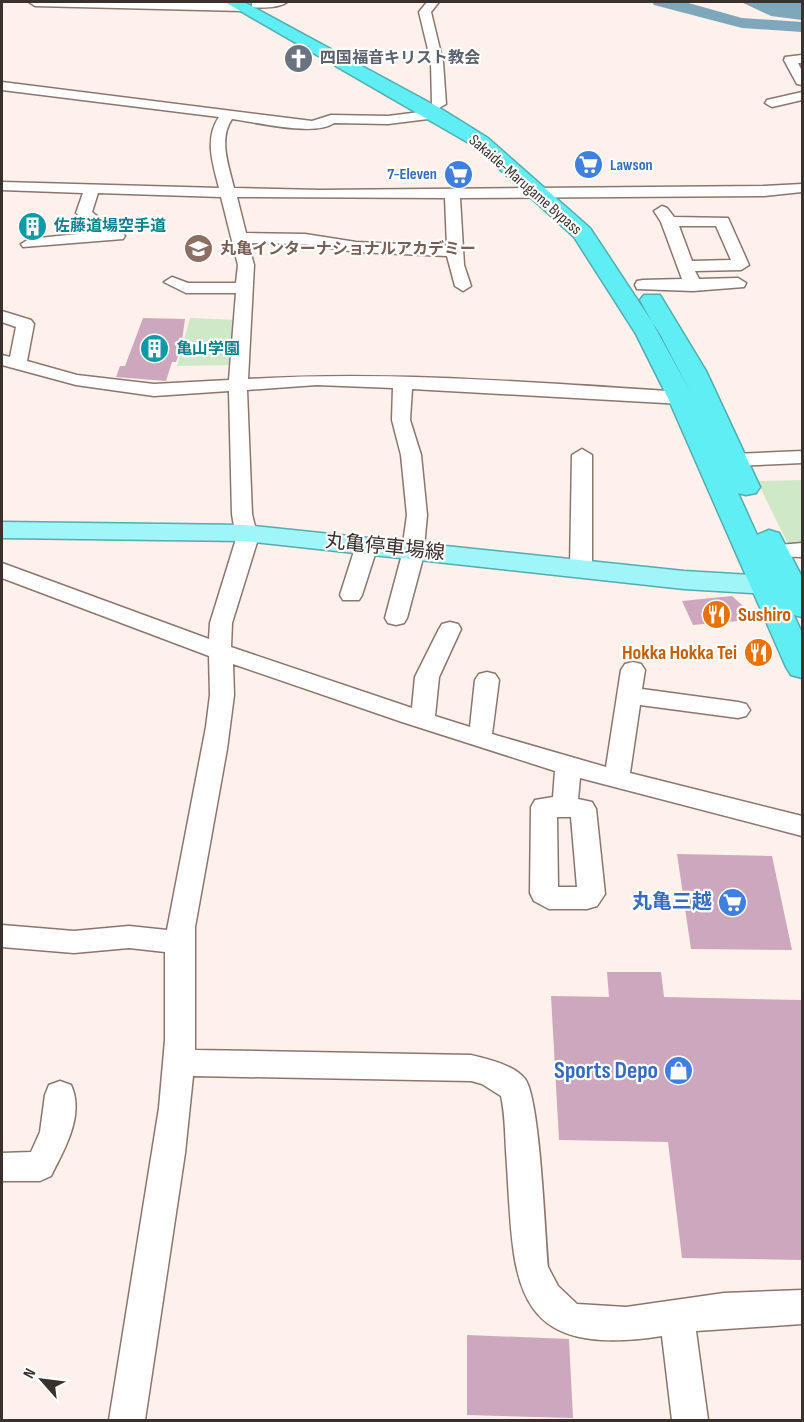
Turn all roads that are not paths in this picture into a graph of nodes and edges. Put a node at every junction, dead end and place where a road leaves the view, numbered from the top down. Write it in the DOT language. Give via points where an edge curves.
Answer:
graph roads {
  1 [pos="34,2"];
  2 [pos="281,2"];
  3 [pos="433,2"];
  4 [pos="246,3"];
  5 [pos="802,59"];
  6 [pos="802,81"];
  7 [pos="2,86"];
  8 [pos="23,89"];
  9 [pos="802,96"];
  10 [pos="9,101"];
  11 [pos="772,103"];
  12 [pos="438,109"];
  13 [pos="228,115"];
  14 [pos="2,186"];
  15 [pos="92,188"];
  16 [pos="802,188"];
  17 [pos="649,191"];
  18 [pos="229,193"];
  19 [pos="452,195"];
  20 [pos="551,195"];
  21 [pos="669,222"];
  22 [pos="240,238"];
  23 [pos="29,244"];
  24 [pos="455,251"];
  25 [pos="685,266"];
  26 [pos="634,271"];
  27 [pos="172,282"];
  28 [pos="738,283"];
  29 [pos="463,286"];
  30 [pos="693,286"];
  31 [pos="245,288"];
  32 [pos="2,316"];
  33 [pos="10,361"];
  34 [pos="403,383"];
  35 [pos="238,385"];
  36 [pos="681,398"];
  37 [pos="707,399"];
  38 [pos="582,455"];
  39 [pos="802,457"];
  40 [pos="734,460"];
  41 [pos="2,530"];
  42 [pos="244,533"];
  43 [pos="367,545"];
  44 [pos="412,549"];
  45 [pos="802,550"];
  46 [pos="775,551"];
  47 [pos="581,569"];
  48 [pos="2,570"];
  49 [pos="791,592"];
  50 [pos="351,595"];
  51 [pos="396,618"];
  52 [pos="450,629"];
  53 [pos="222,652"];
  54 [pos="802,667"];
  55 [pos="633,670"];
  56 [pos="487,680"];
  57 [pos="630,695"];
  58 [pos="738,710"];
  59 [pos="423,720"];
  60 [pos="479,738"];
  61 [pos="568,765"];
  62 [pos="617,778"];
  63 [pos="565,807"];
  64 [pos="802,826"];
  65 [pos="2,936"];
  66 [pos="178,942"];
  67 [pos="179,1063"];
  68 [pos="60,1095"];
  69 [pos="2,1167"];
  70 [pos="802,1307"];
  71 [pos="677,1316"];
  72 [pos="127,1420"];
  73 [pos="690,1420"];
  1 -- 4 [label="street"];
  2 -- 4 [label="street"];
  3 -- 12 [label="street" via="426,12 437,62"];
  4 -- 12 [label="highway, Sakaide-Marugame Bypass"];
  5 -- 6 [label="street" via="790,60"];
  7 -- 8 [label="street"];
  8 -- 10 [label="street"];
  8 -- 13 [label="street"];
  9 -- 11 [label="street"];
  12 -- 13 [label="street" via="388,120 331,119 312,125"];
  12 -- 20 [label="highway, Sakaide-Marugame Bypass"];
  13 -- 18 [label="street" via="221,125 217,149"];
  14 -- 15 [label="street"];
  15 -- 18 [label="street"];
  15 -- 23 [label="street" via="84,213 117,236"];
  16 -- 17 [label="street"];
  17 -- 20 [label="street"];
  17 -- 21 [label="street"];
  18 -- 19 [label="street"];
  18 -- 22 [label="street"];
  19 -- 20 [label="street"];
  19 -- 24 [label="street"];
  20 -- 26 [label="highway, Sakaide-Marugame Bypass"];
  20 -- 36 [label="highway, Sakaide-Marugame Bypass" via="601,260 648,334"];
  21 -- 25 [label="street"];
  21 -- 25 [label="street" via="722,221 741,266"];
  22 -- 24 [label="street" via="305,238 356,247"];
  22 -- 31 [label="street" via="246,264"];
  24 -- 29 [label="street"];
  25 -- 30 [label="street"];
  26 -- 30 [label="street"];
  26 -- 37 [label="highway, Sakaide-Marugame Bypass" via="674,335"];
  27 -- 31 [label="street" via="186,288"];
  28 -- 30 [label="street"];
  31 -- 35 [label="street"];
  32 -- 33 [label="street" via="25,324"];
  33 -- 35 [label="street" via="121,388"];
  34 -- 35 [label="street" via="317,380"];
  34 -- 36 [label="street"];
  34 -- 44 [label="street" via="401,420 411,455 417,515"];
  35 -- 42 [label="street"];
  36 -- 37 [label="street"];
  36 -- 49 [label="highway, Sakaide-Marugame Bypass"];
  37 -- 40 [label="highway, Sakaide-Marugame Bypass"];
  38 -- 47 [label="street"];
  39 -- 40 [label="street"];
  40 -- 46 [label="highway, Sakaide-Marugame Bypass"];
  41 -- 42 [label="main road, 丸亀停車場線"];
  42 -- 43 [label="main road, 丸亀停車場線"];
  42 -- 53 [label="street" via="247,539 221,622"];
  43 -- 44 [label="main road, 丸亀停車場線"];
  43 -- 50 [label="street"];
  44 -- 47 [label="main road, 丸亀停車場線"];
  44 -- 51 [label="street"];
  45 -- 46 [label="street"];
  46 -- 49 [label="highway, Sakaide-Marugame Bypass"];
  47 -- 49 [label="main road, 丸亀停車場線"];
  48 -- 53 [label="street"];
  49 -- 54 [label="highway, Sakaide-Marugame Bypass"];
  52 -- 59 [label="street" via="427,677"];
  53 -- 59 [label="street"];
  53 -- 66 [label="street" via="221,705"];
  55 -- 57 [label="street"];
  56 -- 60 [label="street" via="482,694 484,722"];
  57 -- 58 [label="street"];
  57 -- 62 [label="street"];
  59 -- 60 [label="street"];
  60 -- 61 [label="street"];
  61 -- 62 [label="street"];
  61 -- 63 [label="street"];
  62 -- 64 [label="street"];
  65 -- 66 [label="street" via="74,942 129,937"];
  66 -- 67 [label="street"];
  67 -- 71 [label="street" via="471,1068 490,1073 514,1088 519,1107 531,1267 539,1288 553,1306 572,1320 603,1325"];
  67 -- 72 [label="street"];
  68 -- 69 [label="street" via="56,1133 40,1166"];
  70 -- 71 [label="street"];
  71 -- 73 [label="street"];
}
